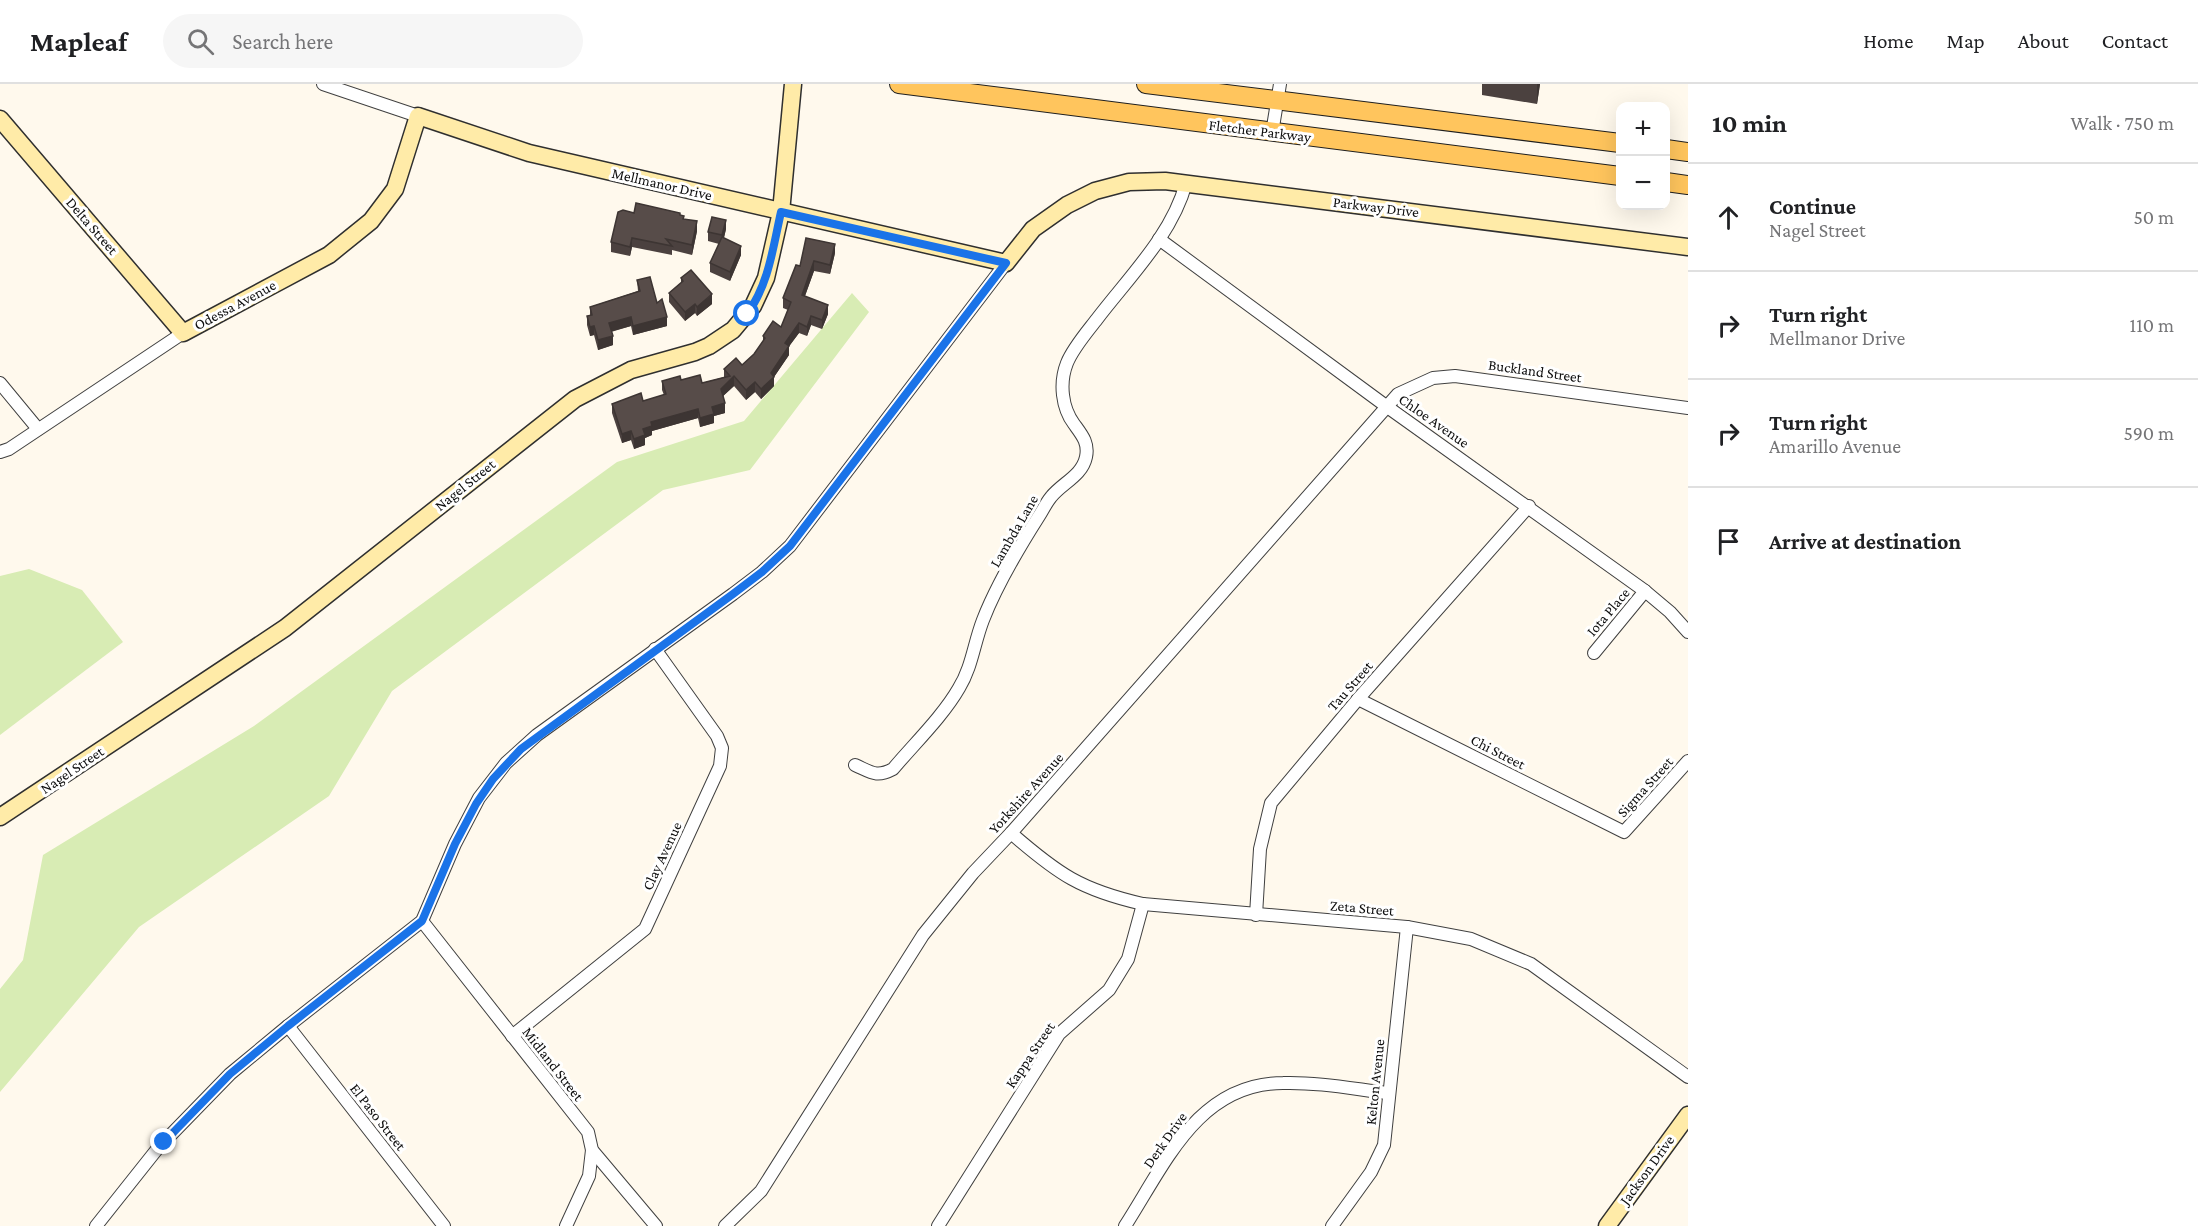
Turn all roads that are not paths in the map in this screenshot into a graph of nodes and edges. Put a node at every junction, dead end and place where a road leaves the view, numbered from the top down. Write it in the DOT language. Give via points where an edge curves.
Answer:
graph roads {
  1 [pos="323,84"];
  2 [pos="793,84"];
  3 [pos="899,84"];
  4 [pos="1146,84"];
  5 [pos="1278,92"];
  6 [pos="418,116"];
  7 [pos="0,119"];
  8 [pos="1272,133"];
  9 [pos="1616,142"];
  10 [pos="1670,150"];
  11 [pos="1688,152"];
  12 [pos="1616,176"];
  13 [pos="1670,182"];
  14 [pos="1186,183"];
  15 [pos="1688,184"];
  16 [pos="781,212"];
  17 [pos="1159,239"];
  18 [pos="1688,247"];
  19 [pos="1006,263"];
  20 [pos="183,333"];
  21 [pos="0,383"];
  22 [pos="1386,406"];
  23 [pos="1688,408"];
  24 [pos="38,429"];
  25 [pos="0,452"];
  26 [pos="1529,506"];
  27 [pos="1646,591"];
  28 [pos="1688,632"];
  29 [pos="656,649"];
  30 [pos="1594,653"];
  31 [pos="1358,699"];
  32 [pos="1688,761"];
  33 [pos="855,765"];
  34 [pos="0,817"];
  35 [pos="1624,832"];
  36 [pos="1011,833"];
  37 [pos="1143,904"];
  38 [pos="1256,915"];
  39 [pos="422,921"];
  40 [pos="1407,927"];
  41 [pos="288,1026"];
  42 [pos="512,1036"];
  43 [pos="1688,1077"];
  44 [pos="1388,1093"];
  45 [pos="1688,1115"];
  46 [pos="592,1150"];
  47 [pos="96,1226"];
  48 [pos="444,1226"];
  49 [pos="566,1226"];
  50 [pos="656,1226"];
  51 [pos="725,1226"];
  52 [pos="938,1226"];
  53 [pos="1125,1226"];
  54 [pos="1332,1226"];
  55 [pos="1607,1226"];
  1 -- 6 [label="street, Mellmanor Drive"];
  2 -- 16 [label="street, Nagel Street"];
  3 -- 8 [label="main road, Fletcher Parkway"];
  4 -- 5 [label="main road"];
  5 -- 8 [label="street"];
  5 -- 9 [label="main road"];
  6 -- 16 [label="street, Mellmanor Drive" via="529,153"];
  6 -- 20 [label="street, Odessa Avenue" via="395,189 371,221 329,255"];
  7 -- 20 [label="street, Delta Street"];
  8 -- 12 [label="main road, Fletcher Parkway"];
  10 -- 11 [label="main road"];
  13 -- 15 [label="main road"];
  14 -- 17 [label="street, Lambda Lane"];
  14 -- 18 [label="street, Parkway Drive"];
  14 -- 19 [label="street, Parkway Drive" via="1129,182 1095,191 1067,205 1033,230"];
  16 -- 19 [label="street, Mellmanor Drive"];
  16 -- 34 [label="street, Nagel Street" via="760,292 744,319 721,339 695,352 631,370 575,399 285,628"];
  17 -- 22 [label="street, Chloe Avenue"];
  17 -- 33 [label="street, Lambda Lane" via="1067,361 1063,395 1069,415 1084,436 1084,464 1051,497 1028,533 991,602 959,689 893,769 883,775"];
  19 -- 29 [label="street" via="790,546 762,572"];
  20 -- 24 [label="street, Odessa Avenue"];
  21 -- 24 [label="street"];
  22 -- 23 [label="street, Buckland Street" via="1398,394 1433,378 1455,376"];
  22 -- 26 [label="street, Chloe Avenue"];
  22 -- 36 [label="street, Yorkshire Avenue"];
  24 -- 25 [label="street, Odessa Avenue"];
  26 -- 27 [label="street, Chloe Avenue"];
  26 -- 31 [label="street, Tau Street"];
  27 -- 28 [label="street, Chloe Avenue"];
  27 -- 30 [label="street, Iota Place"];
  29 -- 39 [label="street" via="537,735 499,771 467,819"];
  29 -- 42 [label="street, Clay Avenue" via="717,736 722,748 720,766 645,929"];
  31 -- 35 [label="street, Chi Street"];
  31 -- 38 [label="street, Tau Street" via="1271,803 1260,849"];
  32 -- 35 [label="street, Sigma Street"];
  36 -- 37 [label="street, Zeta Street" via="1049,866 1079,884"];
  36 -- 51 [label="street, Yorkshire Avenue" via="922,935 761,1191"];
  37 -- 38 [label="street, Zeta Street"];
  37 -- 52 [label="street, Kappa Street" via="1128,959 1109,990 1059,1034"];
  38 -- 40 [label="street, Zeta Street"];
  39 -- 41 [label="street"];
  39 -- 42 [label="street, Midland Street"];
  40 -- 43 [label="street, Zeta Street" via="1471,939 1531,964"];
  40 -- 44 [label="street, Kelton Avenue"];
  41 -- 47 [label="street" via="224,1080 158,1148"];
  41 -- 48 [label="street, El Paso Street"];
  42 -- 46 [label="street, Midland Street" via="588,1132"];
  44 -- 53 [label="street, Derk Drive" via="1285,1083 1258,1085 1232,1094 1205,1111 1186,1131"];
  44 -- 54 [label="street, Kelton Avenue" via="1384,1144 1371,1172"];
  45 -- 55 [label="street, Jackson Drive"];
  46 -- 49 [label="street" via="589,1176"];
  46 -- 50 [label="street, Midland Street"];
}
